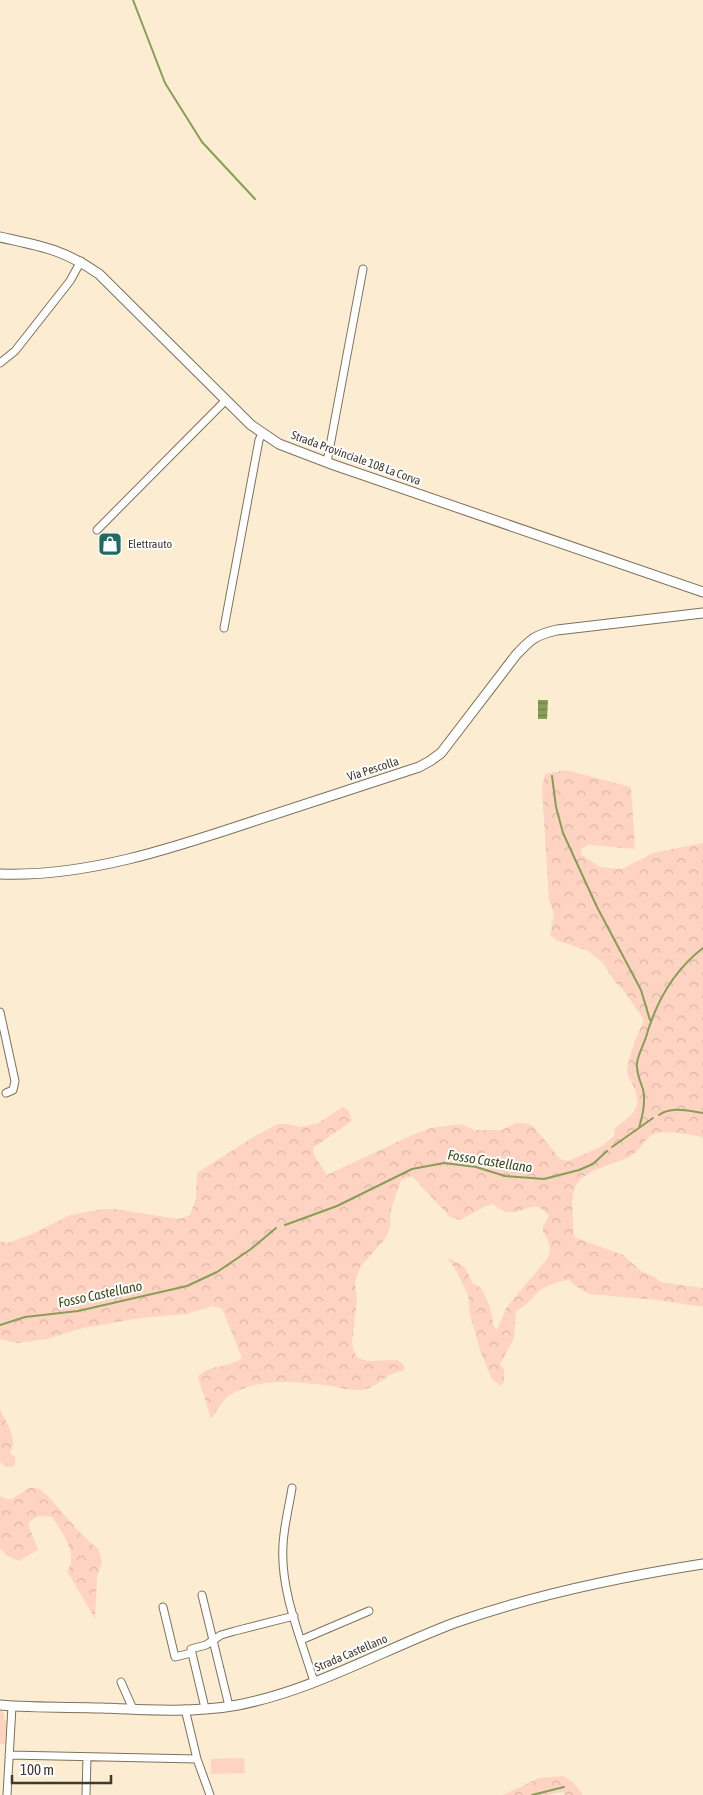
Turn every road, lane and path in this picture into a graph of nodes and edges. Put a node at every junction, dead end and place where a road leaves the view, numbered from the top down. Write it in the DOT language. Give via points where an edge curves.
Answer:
graph roads {
  1 [pos="0,237"];
  2 [pos="81,261"];
  3 [pos="363,269"];
  4 [pos="0,363"];
  5 [pos="225,401"];
  6 [pos="262,434"];
  7 [pos="327,462"];
  8 [pos="97,530"];
  9 [pos="703,592"];
  10 [pos="703,613"];
  11 [pos="224,628"];
  12 [pos="0,874"];
  13 [pos="0,1012"];
  14 [pos="6,1093"];
  15 [pos="292,1488"];
  16 [pos="703,1564"];
  17 [pos="202,1595"];
  18 [pos="163,1608"];
  19 [pos="369,1610"];
  20 [pos="294,1616"];
  21 [pos="213,1640"];
  22 [pos="301,1640"];
  23 [pos="192,1653"];
  24 [pos="121,1682"];
  25 [pos="314,1682"];
  26 [pos="0,1705"];
  27 [pos="12,1706"];
  28 [pos="229,1706"];
  29 [pos="206,1708"];
  30 [pos="133,1709"];
  31 [pos="185,1709"];
  32 [pos="9,1755"];
  33 [pos="87,1757"];
  34 [pos="197,1759"];
  35 [pos="7,1795"];
  36 [pos="86,1795"];
  37 [pos="210,1795"];
  1 -- 2 [label="street, Strada Provinciale 108 La Corva" via="56,250"];
  2 -- 4 [label="street" via="15,351"];
  2 -- 5 [label="street, Strada Provinciale 108 La Corva" via="99,274 202,374"];
  3 -- 7 [label="street"];
  5 -- 6 [label="street, Strada Provinciale 108 La Corva"];
  5 -- 8 [label="street"];
  6 -- 7 [label="street, Strada Provinciale 108 La Corva"];
  6 -- 11 [label="street"];
  7 -- 9 [label="street, Strada Provinciale 108 La Corva"];
  10 -- 12 [label="street, Via Pescolla" via="541,633 516,655 441,753 420,767 202,839 116,862 48,874"];
  13 -- 14 [label="street" via="15,1081 13,1090"];
  15 -- 20 [label="street" via="282,1546 285,1583"];
  16 -- 25 [label="street, Strada Castellano" via="570,1589 466,1619"];
  17 -- 21 [label="street"];
  18 -- 23 [label="street" via="175,1657"];
  19 -- 22 [label="street"];
  20 -- 21 [label="street"];
  20 -- 22 [label="street"];
  21 -- 23 [label="street" via="190,1649"];
  21 -- 28 [label="street"];
  22 -- 25 [label="street"];
  23 -- 29 [label="street"];
  24 -- 30 [label="street"];
  25 -- 28 [label="street, Strada Castellano"];
  26 -- 27 [label="street, Strada Castellano"];
  27 -- 30 [label="street, Strada Castellano"];
  27 -- 32 [label="street"];
  28 -- 29 [label="street, Strada Castellano"];
  29 -- 31 [label="street, Strada Castellano"];
  30 -- 31 [label="street, Strada Castellano"];
  31 -- 34 [label="street"];
  32 -- 33 [label="street"];
  32 -- 35 [label="street"];
  33 -- 34 [label="street"];
  33 -- 36 [label="street"];
  34 -- 37 [label="street"];
}
